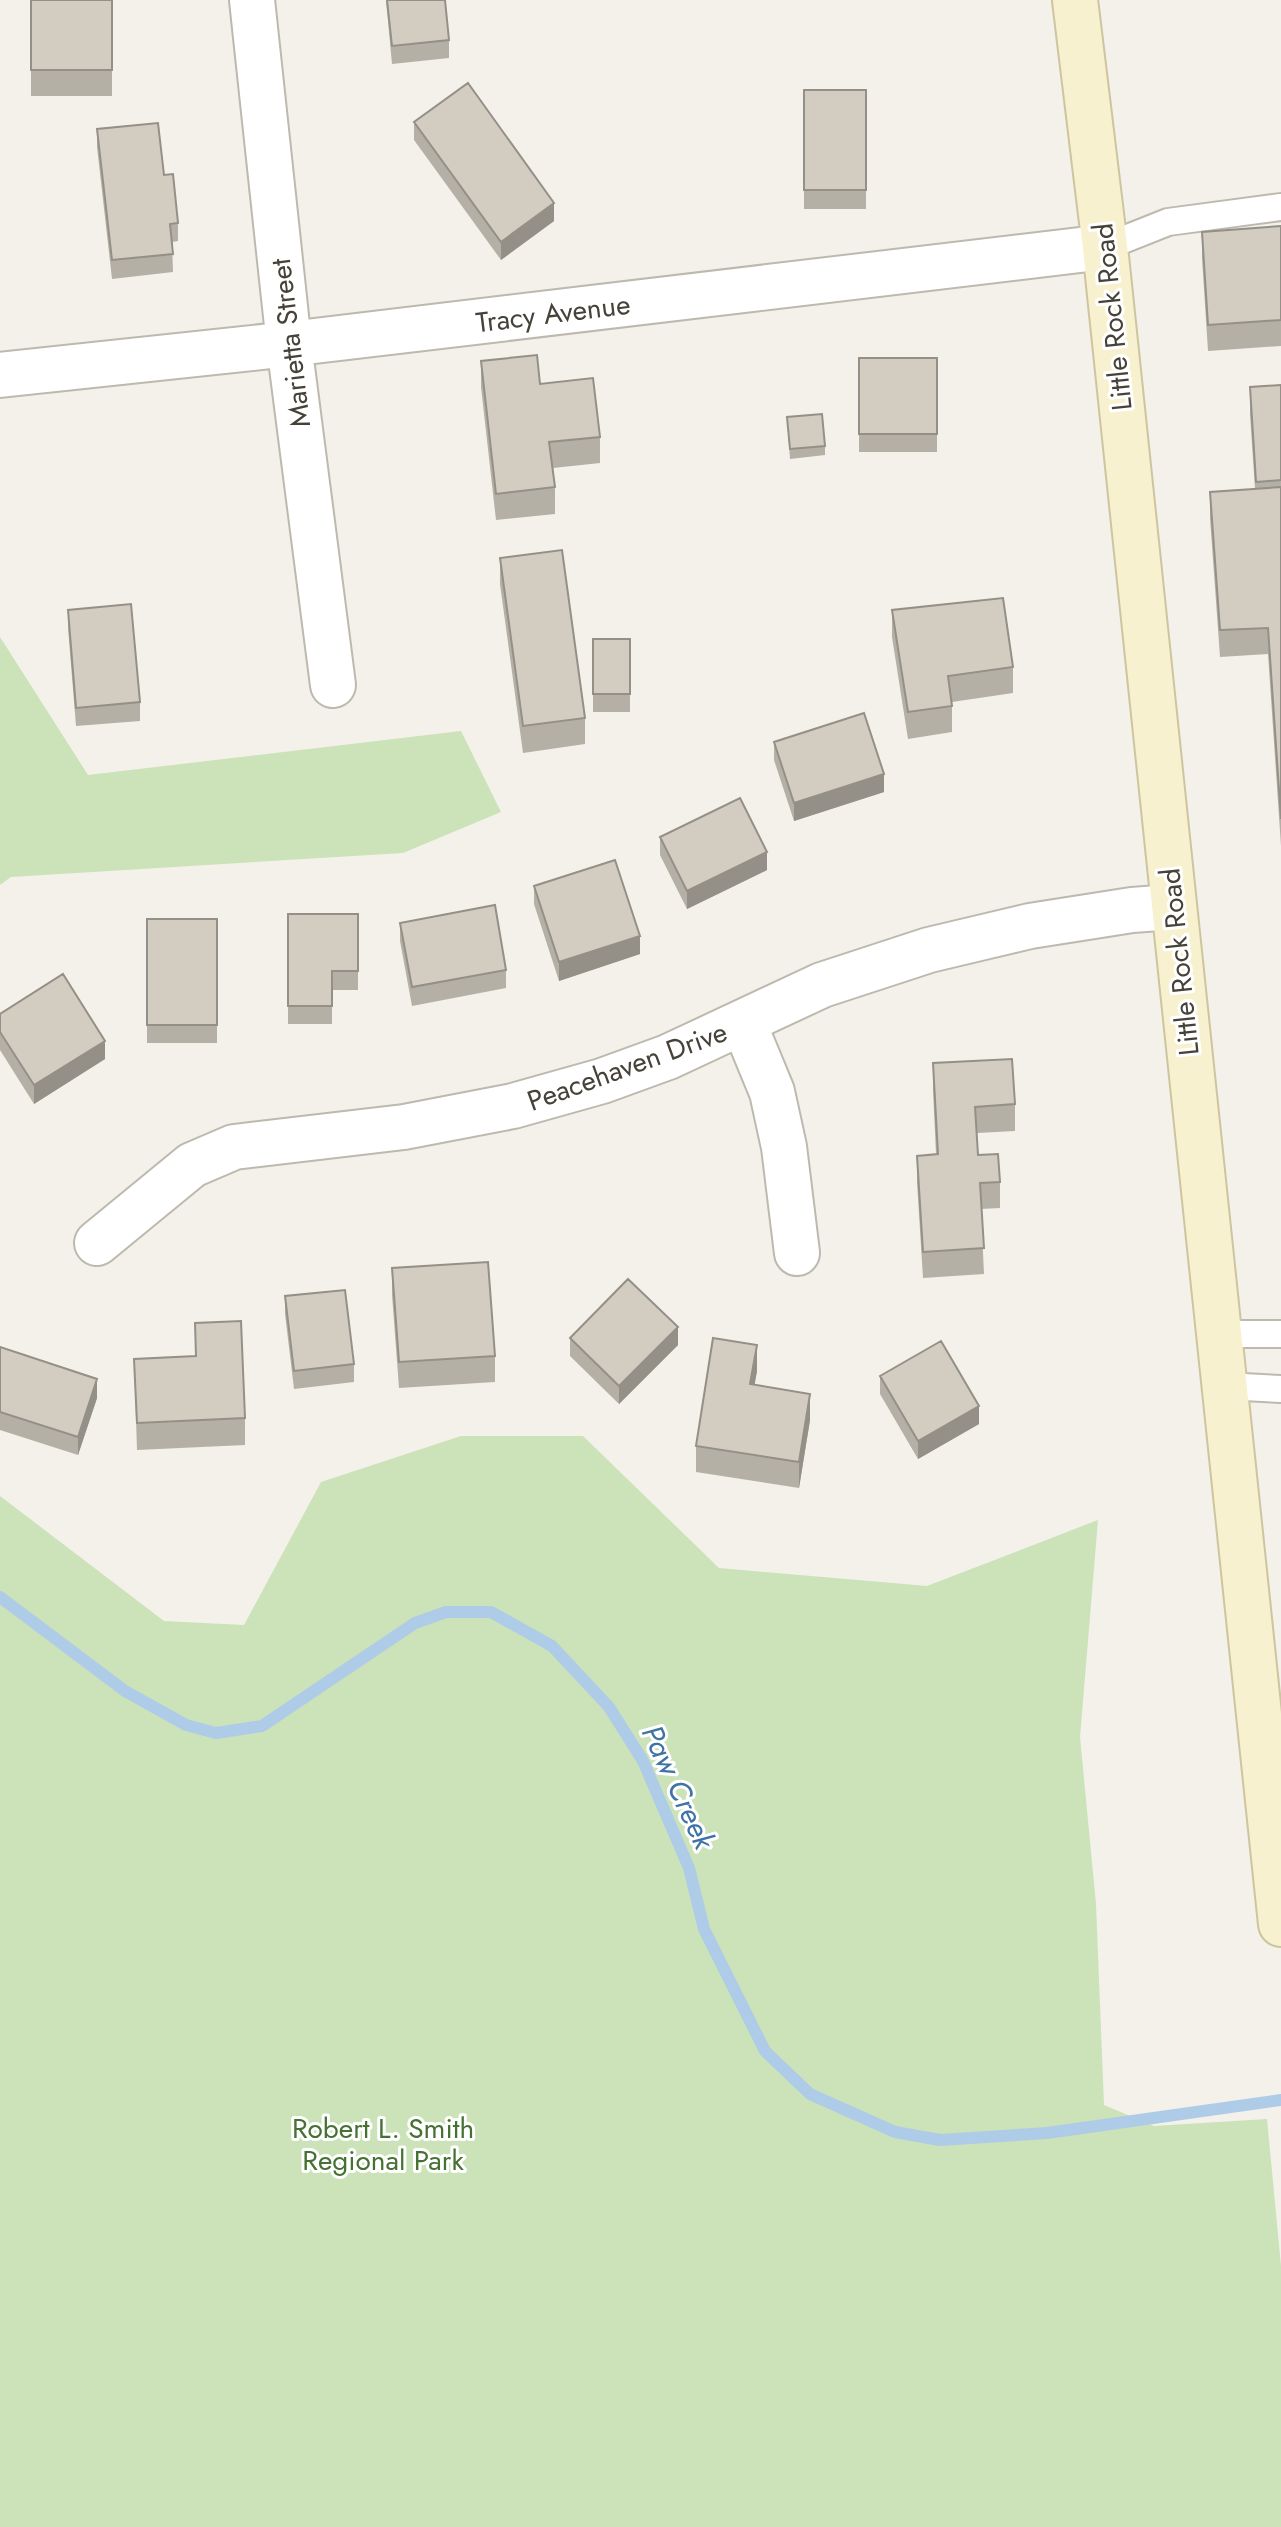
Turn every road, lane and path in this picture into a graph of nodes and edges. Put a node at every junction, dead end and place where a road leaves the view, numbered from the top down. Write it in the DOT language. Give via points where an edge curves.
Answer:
graph roads {
  1 [pos="252,0"];
  2 [pos="1075,0"];
  3 [pos="1281,207"];
  4 [pos="1105,247"];
  5 [pos="289,344"];
  6 [pos="0,375"];
  7 [pos="333,685"];
  8 [pos="1173,907"];
  9 [pos="744,1024"];
  10 [pos="97,1243"];
  11 [pos="797,1253"];
  12 [pos="1218,1334"];
  13 [pos="1281,1334"];
  14 [pos="1224,1386"];
  15 [pos="1281,1389"];
  16 [pos="1281,1924"];
  1 -- 5 [label="street, Marietta Street"];
  2 -- 4 [label="main road, Little Rock Road"];
  3 -- 4 [label="lane" via="1168,222"];
  4 -- 5 [label="street, Tracy Avenue"];
  4 -- 8 [label="main road, Little Rock Road"];
  5 -- 6 [label="street, Tracy Avenue"];
  5 -- 7 [label="street, Marietta Street"];
  8 -- 9 [label="street, Peacehaven Drive" via="1030,926 929,950 822,985"];
  8 -- 12 [label="main road, Little Rock Road"];
  9 -- 10 [label="street, Peacehaven Drive" via="615,1076 513,1106 404,1127 234,1147 192,1165"];
  9 -- 11 [label="street" via="772,1092"];
  12 -- 13 [label="lane"];
  12 -- 14 [label="main road, Little Rock Road"];
  14 -- 15 [label="lane"];
  14 -- 16 [label="main road, Little Rock Road"];
}
